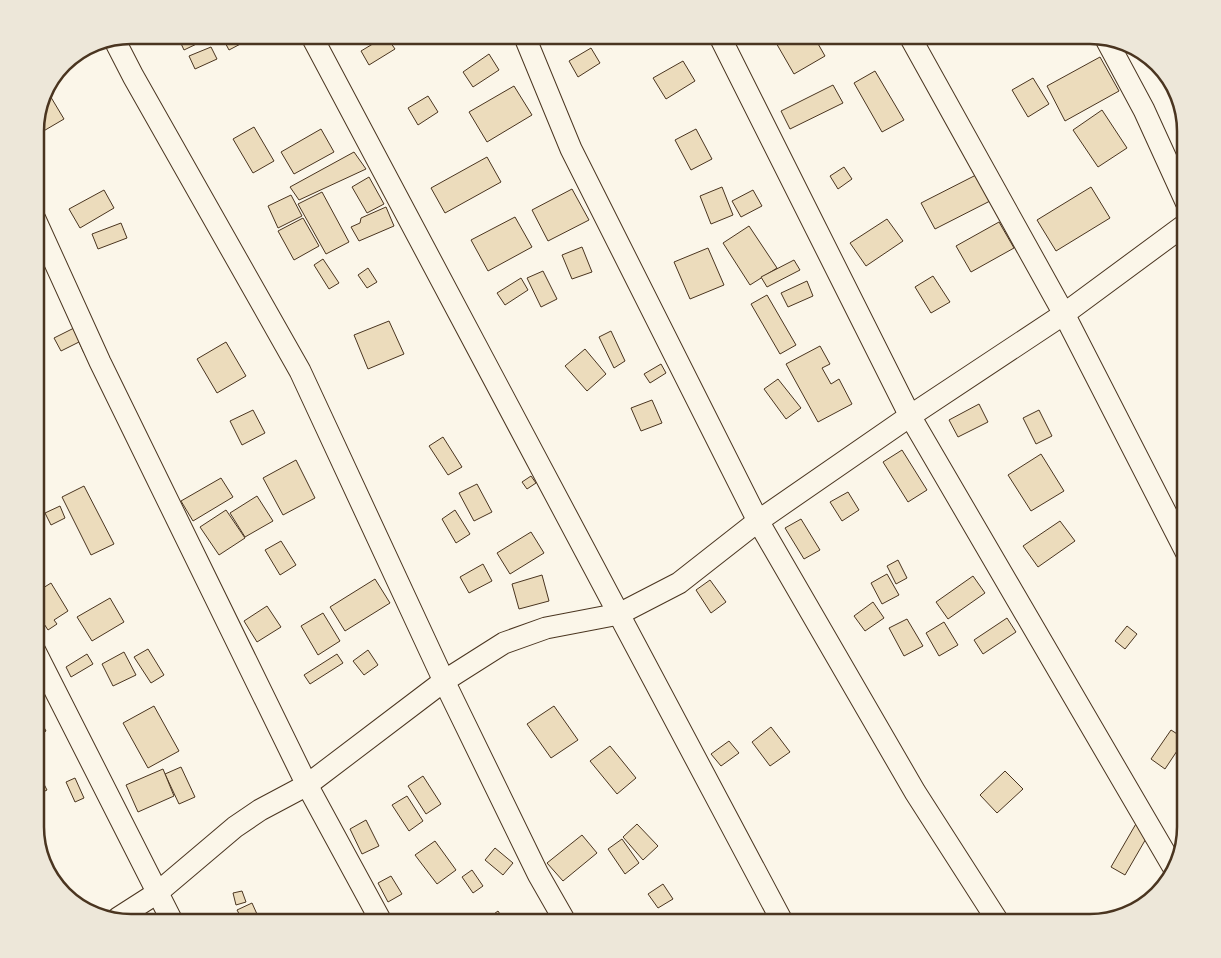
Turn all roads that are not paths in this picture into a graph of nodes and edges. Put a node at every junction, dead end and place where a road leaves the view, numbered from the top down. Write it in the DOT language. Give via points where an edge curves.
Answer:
graph roads {
  1 [pos="315,44"];
  2 [pos="528,44"];
  3 [pos="724,44"];
  4 [pos="914,44"];
  5 [pos="118,45"];
  6 [pos="1110,46"];
  7 [pos="1177,182"];
  8 [pos="1177,231"];
  9 [pos="44,238"];
  10 [pos="1064,314"];
  11 [pos="910,416"];
  12 [pos="758,522"];
  13 [pos="1177,534"];
  14 [pos="619,614"];
  15 [pos="44,669"];
  16 [pos="444,681"];
  17 [pos="307,785"];
  18 [pos="1170,862"];
  19 [pos="157,894"];
  20 [pos="125,914"];
  21 [pos="168,914"];
  22 [pos="377,914"];
  23 [pos="561,914"];
  24 [pos="778,914"];
  25 [pos="993,914"];
  1 -- 14 [label="street"];
  2 -- 12 [label="street" via="570,149"];
  3 -- 11 [label="street"];
  4 -- 10 [label="street"];
  5 -- 16 [label="street" via="300,371"];
  6 -- 7 [label="street"];
  8 -- 10 [label="street"];
  9 -- 17 [label="street"];
  10 -- 11 [label="street"];
  10 -- 13 [label="street"];
  11 -- 12 [label="street"];
  11 -- 18 [label="street"];
  12 -- 14 [label="street" via="679,584"];
  12 -- 25 [label="street" via="915,792"];
  14 -- 16 [label="street" via="546,628 504,643"];
  14 -- 24 [label="street"];
  15 -- 19 [label="street"];
  16 -- 17 [label="street"];
  16 -- 23 [label="street"];
  17 -- 19 [label="street" via="235,826"];
  17 -- 22 [label="street"];
  19 -- 20 [label="street"];
  19 -- 21 [label="street"];
}
